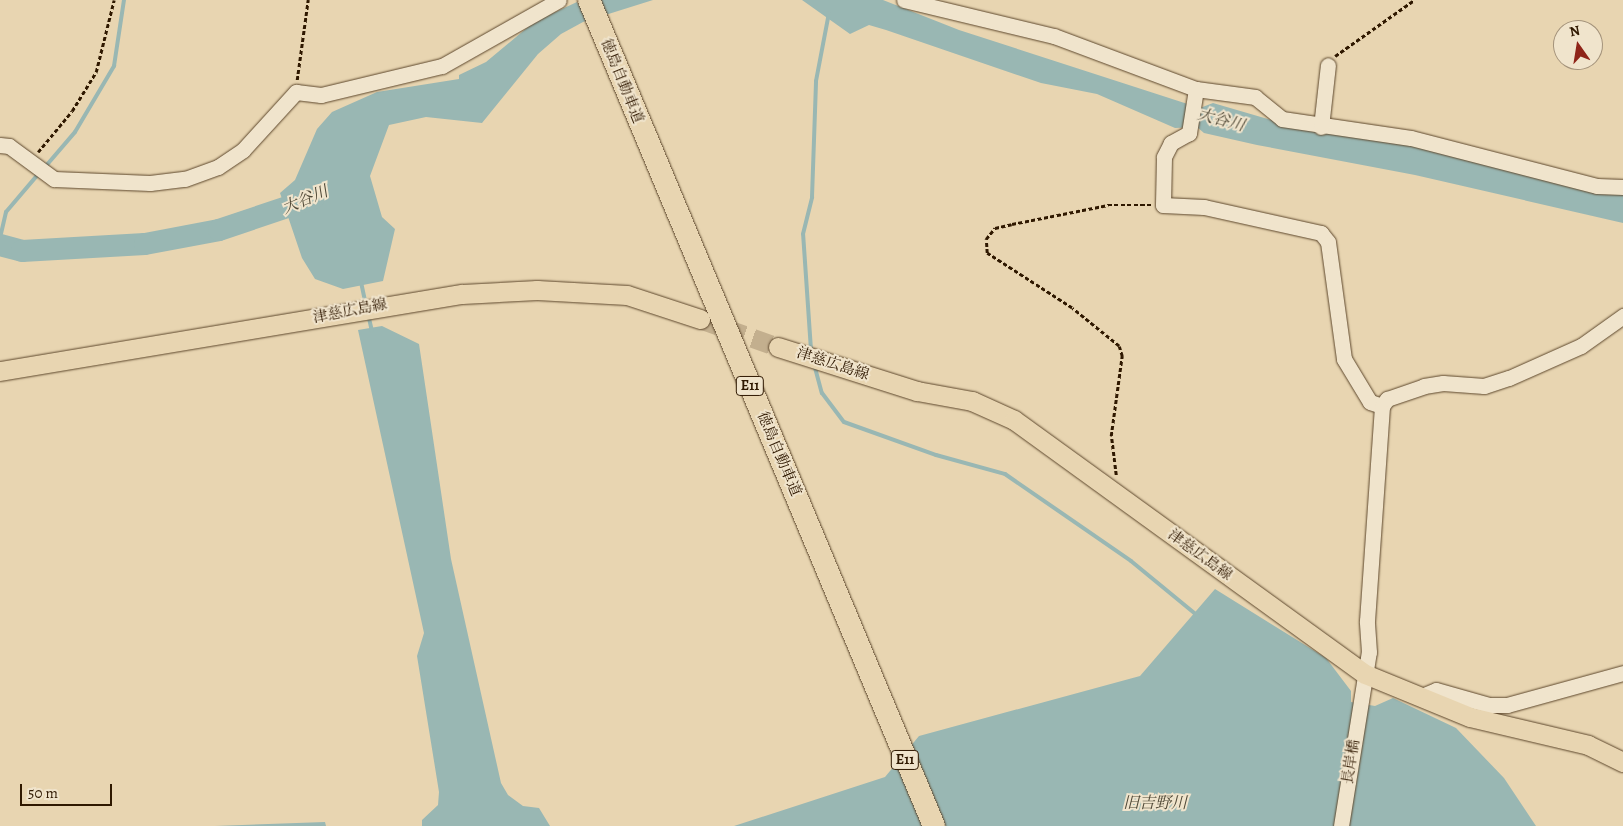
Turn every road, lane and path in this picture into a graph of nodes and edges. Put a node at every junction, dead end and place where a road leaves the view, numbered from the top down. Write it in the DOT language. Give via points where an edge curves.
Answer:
graph roads {
  1 [pos="308,0"];
  2 [pos="559,0"];
  3 [pos="589,0"];
  4 [pos="904,0"];
  5 [pos="1414,0"];
  6 [pos="113,2"];
  7 [pos="1328,65"];
  8 [pos="296,92"];
  9 [pos="1195,95"];
  10 [pos="1322,127"];
  11 [pos="0,145"];
  12 [pos="33,162"];
  13 [pos="1623,187"];
  14 [pos="1163,205"];
  15 [pos="1623,316"];
  16 [pos="700,319"];
  17 [pos="778,347"];
  18 [pos="0,371"];
  19 [pos="1382,406"];
  20 [pos="1120,496"];
  21 [pos="1623,673"];
  22 [pos="1365,674"];
  23 [pos="1422,696"];
  24 [pos="1623,762"];
  25 [pos="934,826"];
  26 [pos="1341,826"];
  1 -- 8 [label="path"];
  2 -- 8 [label="street" via="442,66 321,95"];
  3 -- 25 [label="highway, 徳島自動車道 / E11"];
  4 -- 9 [label="street" via="1054,36"];
  5 -- 7 [label="path" via="1350,44"];
  6 -- 12 [label="path" via="96,72 72,111"];
  7 -- 10 [label="street"];
  8 -- 12 [label="street" via="243,150 218,167 184,179 150,184 50,176"];
  9 -- 10 [label="street" via="1255,97 1282,119"];
  9 -- 14 [label="street" via="1189,133 1171,144 1164,157"];
  10 -- 13 [label="street" via="1411,138 1597,186"];
  11 -- 12 [label="street"];
  14 -- 19 [label="street" via="1204,207 1320,233 1328,242 1344,359 1370,402"];
  14 -- 20 [label="path" via="1089,209 995,228 986,239 987,253 1072,308 1119,346 1122,356 1111,436"];
  15 -- 19 [label="street" via="1580,346 1509,378 1484,386 1443,382 1424,386 1387,399"];
  16 -- 18 [label="main road, 津慈広島線" via="627,295 537,290 400,302"];
  17 -- 20 [label="main road, 津慈広島線" via="917,391 972,401 1014,420"];
  19 -- 22 [label="street, 長岸橋"];
  20 -- 22 [label="main road, 津慈広島線"];
  21 -- 23 [label="street" via="1507,705 1489,705 1436,690"];
  22 -- 23 [label="main road, 津慈広島線"];
  22 -- 26 [label="street, 長岸橋"];
  23 -- 24 [label="main road, 津慈広島線" via="1470,717 1588,745"];
}
